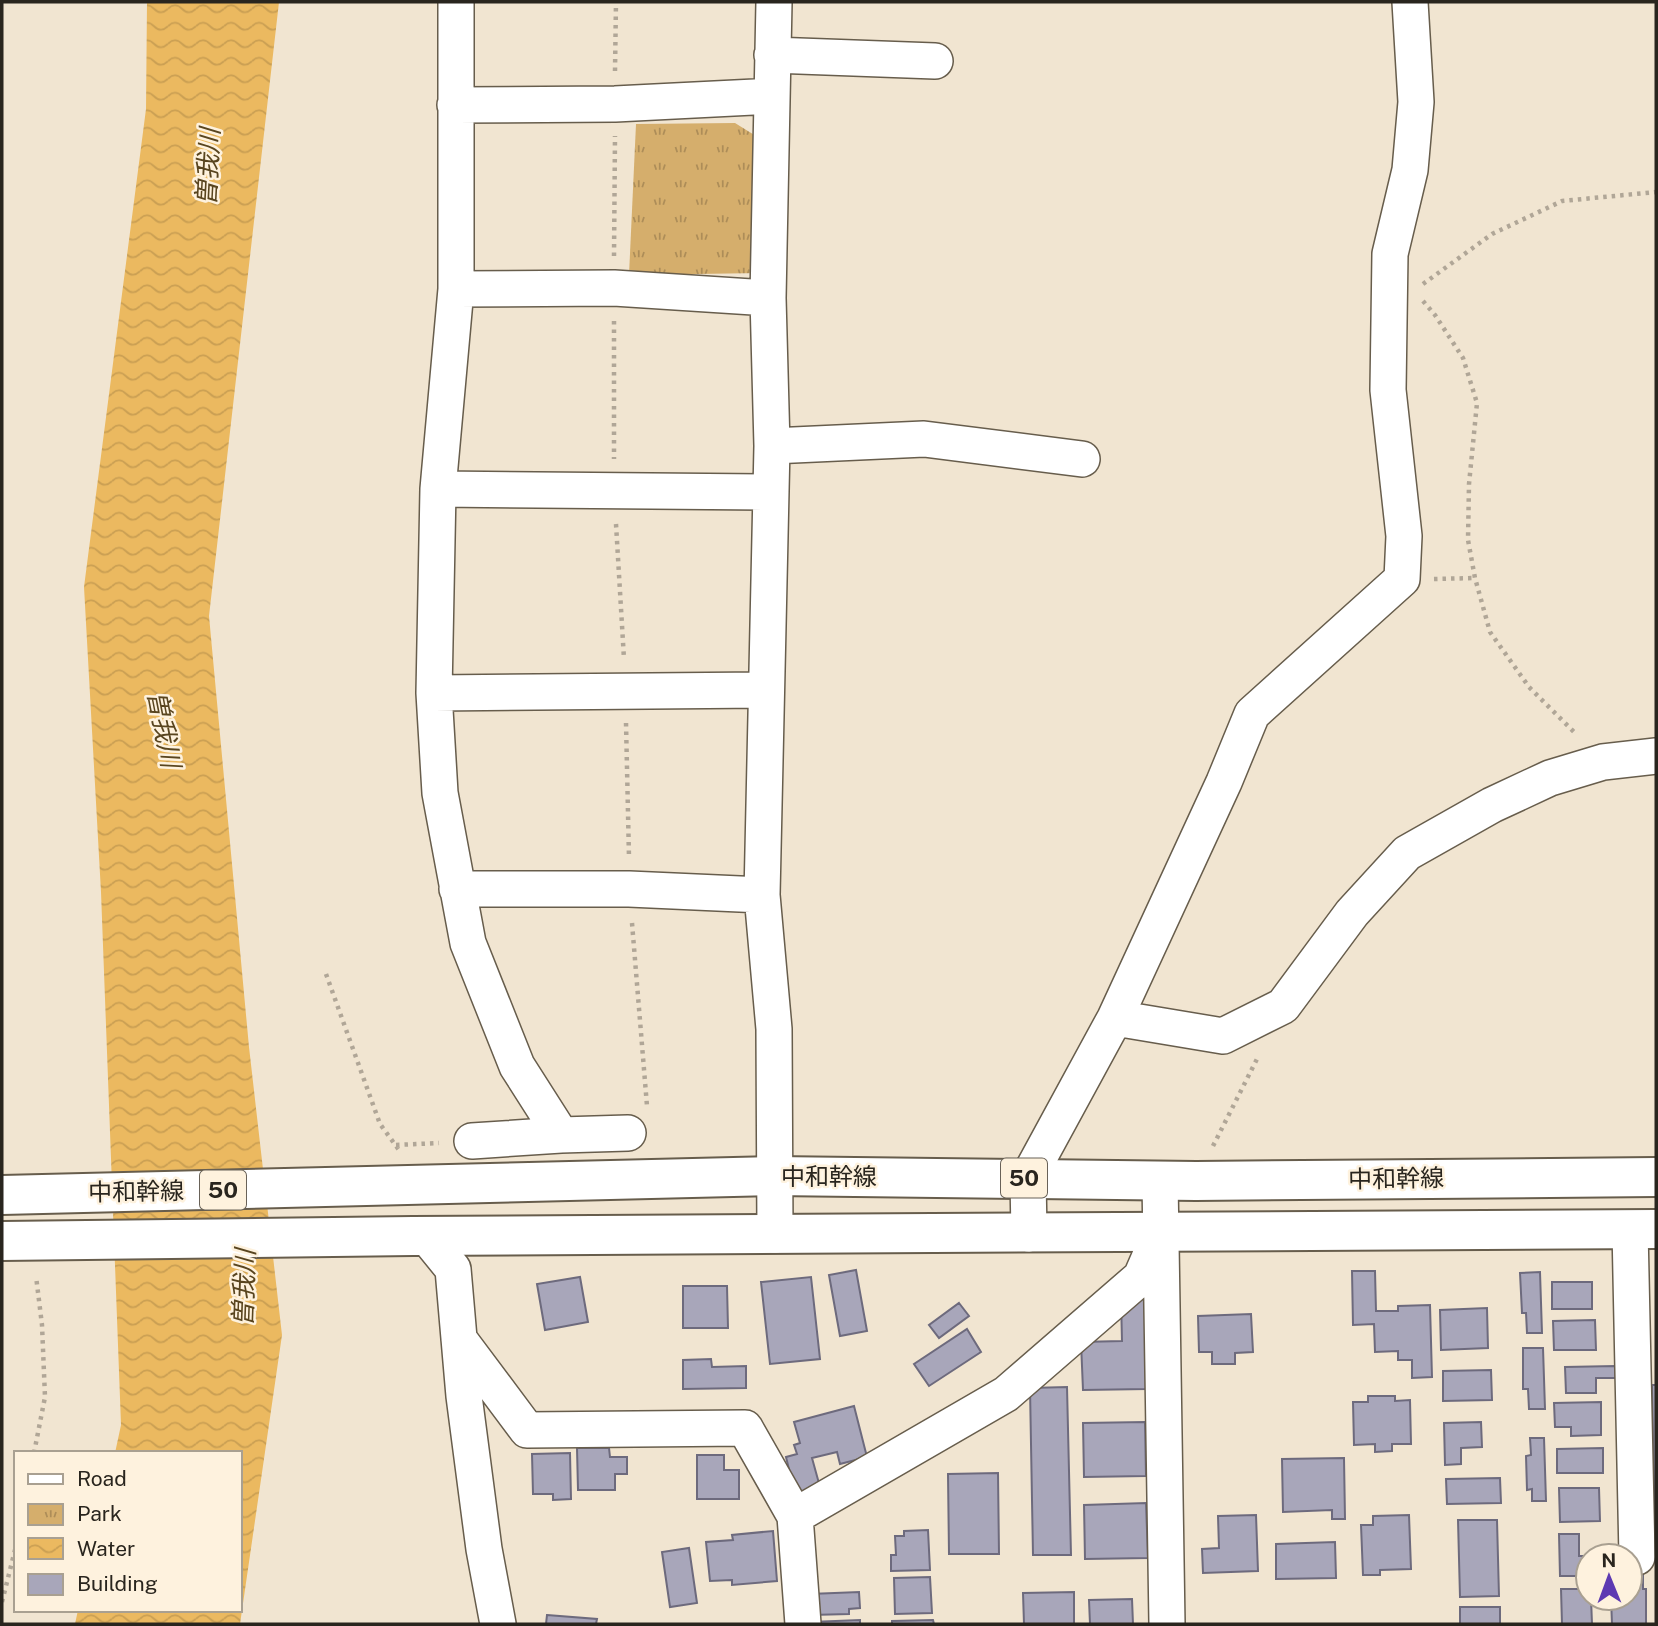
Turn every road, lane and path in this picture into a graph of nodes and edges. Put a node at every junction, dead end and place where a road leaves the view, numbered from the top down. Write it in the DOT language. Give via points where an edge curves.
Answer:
graph roads {
  1 [pos="456,2"];
  2 [pos="616,2"];
  3 [pos="774,2"];
  4 [pos="1410,2"];
  5 [pos="772,55"];
  6 [pos="935,61"];
  7 [pos="772,96"];
  8 [pos="455,104"];
  9 [pos="615,104"];
  10 [pos="1656,192"];
  11 [pos="1390,254"];
  12 [pos="614,288"];
  13 [pos="456,289"];
  14 [pos="768,298"];
  15 [pos="1421,299"];
  16 [pos="772,446"];
  17 [pos="1082,459"];
  18 [pos="438,489"];
  19 [pos="615,491"];
  20 [pos="771,492"];
  21 [pos="765,690"];
  22 [pos="625,692"];
  23 [pos="434,694"];
  24 [pos="1656,756"];
  25 [pos="1602,762"];
  26 [pos="457,889"];
  27 [pos="629,889"];
  28 [pos="762,895"];
  29 [pos="326,974"];
  30 [pos="1115,1018"];
  31 [pos="1258,1056"];
  32 [pos="637,1121"];
  33 [pos="561,1135"];
  34 [pos="472,1141"];
  35 [pos="395,1145"];
  36 [pos="774,1176"];
  37 [pos="1656,1177"];
  38 [pos="1028,1178"];
  39 [pos="1178,1181"];
  40 [pos="409,1186"];
  41 [pos="2,1195"];
  42 [pos="1643,1229"];
  43 [pos="1160,1233"];
  44 [pos="1029,1234"];
  45 [pos="775,1235"];
  46 [pos="420,1236"];
  47 [pos="30,1240"];
  48 [pos="459,1339"];
  49 [pos="34,1451"];
  50 [pos="795,1516"];
  51 [pos="1637,1542"];
  52 [pos="14,1554"];
  53 [pos="2,1602"];
  54 [pos="498,1624"];
  55 [pos="803,1624"];
  56 [pos="1167,1624"];
  1 -- 8 [label="street"];
  2 -- 9 [label="path"];
  3 -- 5 [label="street"];
  4 -- 11 [label="street" via="1416,102 1411,157"];
  5 -- 6 [label="street"];
  5 -- 7 [label="street"];
  7 -- 9 [label="street"];
  7 -- 14 [label="street"];
  8 -- 9 [label="street"];
  8 -- 13 [label="street"];
  9 -- 12 [label="path"];
  10 -- 11 [label="path" via="1562,201 1492,234 1414,291"];
  11 -- 30 [label="street" via="1388,390 1404,536 1402,579 1252,714"];
  12 -- 13 [label="street"];
  12 -- 14 [label="street"];
  12 -- 19 [label="path"];
  13 -- 18 [label="street"];
  14 -- 16 [label="street"];
  15 -- 25 [label="path" via="1463,358 1477,403 1468,540 1490,632 1529,687"];
  16 -- 17 [label="street" via="924,439"];
  16 -- 20 [label="street"];
  18 -- 19 [label="street"];
  18 -- 23 [label="street"];
  19 -- 20 [label="street"];
  19 -- 22 [label="path"];
  20 -- 21 [label="street"];
  21 -- 22 [label="street"];
  21 -- 28 [label="street"];
  22 -- 23 [label="street"];
  22 -- 27 [label="path"];
  23 -- 26 [label="street" via="440,793"];
  24 -- 25 [label="street"];
  25 -- 30 [label="street" via="1550,778 1492,805 1407,853 1352,913 1283,1006 1223,1036"];
  26 -- 27 [label="street"];
  26 -- 33 [label="street" via="468,943 517,1066"];
  27 -- 28 [label="street"];
  27 -- 32 [label="path"];
  28 -- 36 [label="street" via="775,1029"];
  29 -- 35 [label="path" via="380,1124"];
  30 -- 38 [label="street"];
  31 -- 39 [label="path"];
  32 -- 33 [label="street"];
  33 -- 34 [label="street"];
  34 -- 35 [label="path"];
  35 -- 40 [label="path"];
  36 -- 38 [label="main road, 中和幹線 / 50"];
  36 -- 40 [label="main road, 中和幹線 / 50"];
  36 -- 45 [label="street"];
  37 -- 39 [label="main road, 中和幹線 / 50"];
  38 -- 39 [label="main road, 中和幹線 / 50"];
  38 -- 44 [label="street"];
  39 -- 43 [label="street"];
  40 -- 41 [label="main road, 中和幹線 / 50"];
  42 -- 43 [label="main road, 中和幹線 / 50"];
  42 -- 51 [label="street"];
  43 -- 44 [label="main road, 中和幹線 / 50"];
  43 -- 50 [label="street" via="1141,1277 1006,1395"];
  43 -- 56 [label="street"];
  44 -- 45 [label="main road, 中和幹線 / 50"];
  45 -- 46 [label="main road, 中和幹線 / 50"];
  46 -- 47 [label="main road, 中和幹線 / 50"];
  46 -- 48 [label="street" via="453,1269"];
  47 -- 49 [label="path" via="42,1325 45,1397"];
  48 -- 50 [label="street" via="527,1430 745,1428"];
  48 -- 54 [label="street" via="482,1535"];
  50 -- 55 [label="street"];
  52 -- 53 [label="path"];
}
